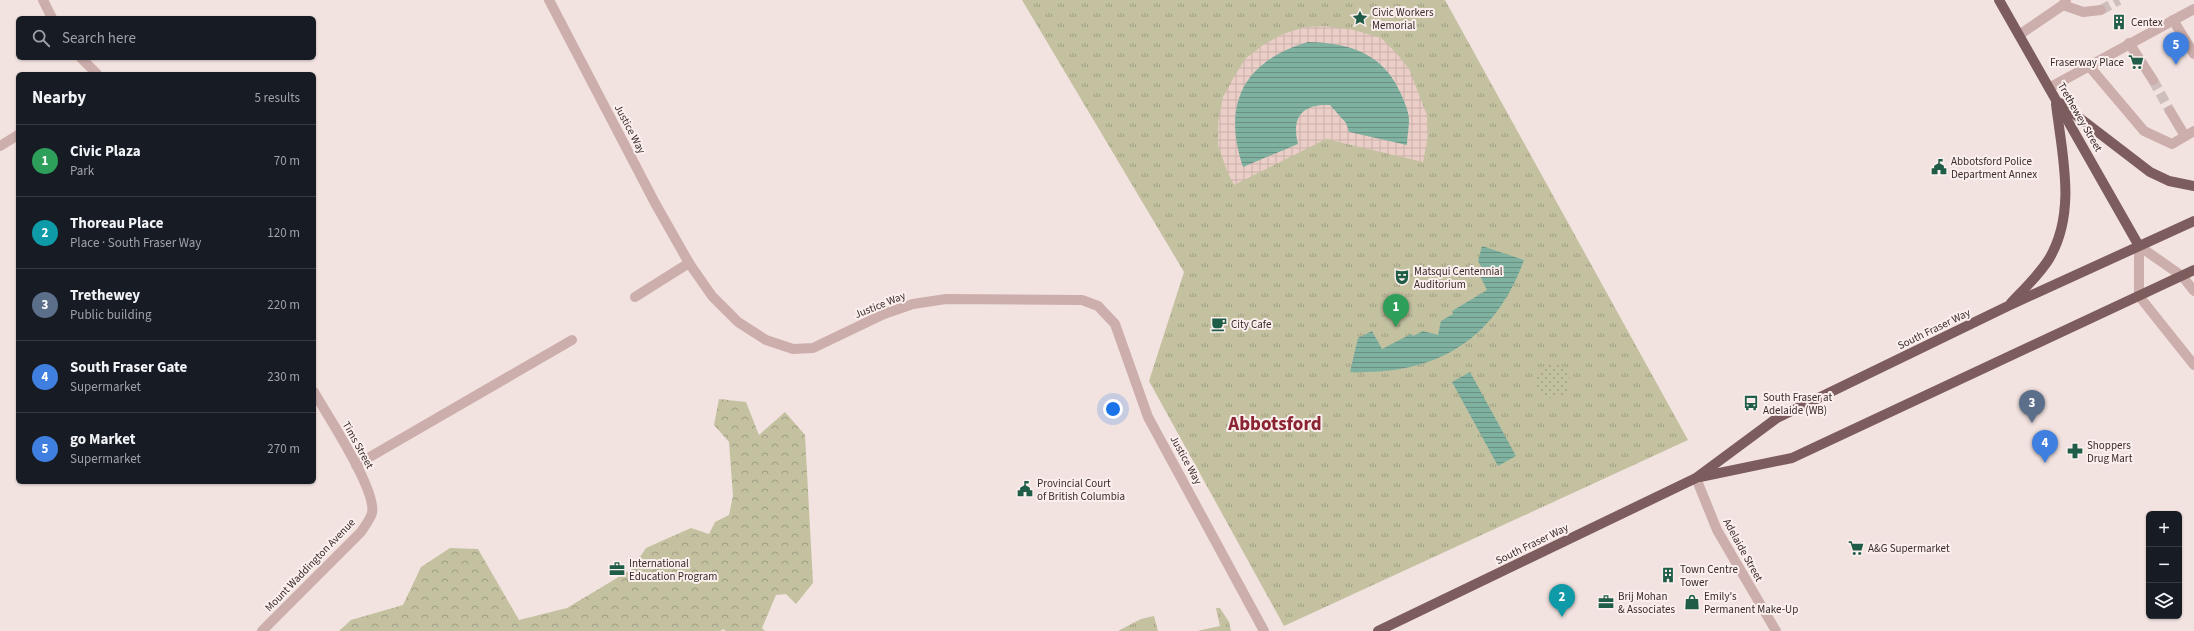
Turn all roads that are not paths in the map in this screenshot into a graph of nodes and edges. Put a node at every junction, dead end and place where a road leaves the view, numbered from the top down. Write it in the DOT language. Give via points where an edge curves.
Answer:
graph roads {
  1 [pos="43,0"];
  2 [pos="549,0"];
  3 [pos="1999,0"];
  4 [pos="2189,0"];
  5 [pos="2064,3"];
  6 [pos="2194,8"];
  7 [pos="2101,10"];
  8 [pos="51,16"];
  9 [pos="2173,20"];
  10 [pos="2019,35"];
  11 [pos="2130,43"];
  12 [pos="2194,54"];
  13 [pos="83,60"];
  14 [pos="2089,66"];
  15 [pos="95,72"];
  16 [pos="2152,80"];
  17 [pos="2049,88"];
  18 [pos="2056,100"];
  19 [pos="2170,111"];
  20 [pos="2190,133"];
  21 [pos="16,136"];
  22 [pos="0,146"];
  23 [pos="2194,186"];
  24 [pos="2194,221"];
  25 [pos="2139,246"];
  26 [pos="689,263"];
  27 [pos="2194,270"];
  28 [pos="2182,276"];
  29 [pos="2194,291"];
  30 [pos="2140,296"];
  31 [pos="635,297"];
  32 [pos="2008,306"];
  33 [pos="572,340"];
  34 [pos="2194,365"];
  35 [pos="316,395"];
  36 [pos="356,465"];
  37 [pos="1696,478"];
  38 [pos="372,513"];
  39 [pos="1385,630"];
  40 [pos="262,631"];
  41 [pos="1264,631"];
  42 [pos="1776,631"];
  1 -- 8 [label="street"];
  2 -- 26 [label="street, Justice Way"];
  3 -- 10 [label="main road, Trethewey Street"];
  4 -- 6 [label="street"];
  5 -- 7 [label="street" via="2083,12"];
  5 -- 10 [label="street"];
  6 -- 9 [label="street"];
  9 -- 11 [label="street"];
  9 -- 12 [label="street"];
  10 -- 17 [label="main road, Trethewey Street"];
  11 -- 14 [label="street"];
  11 -- 16 [label="street"];
  13 -- 15 [label="street"];
  14 -- 17 [label="street"];
  14 -- 20 [label="street" via="2144,131 2172,144"];
  17 -- 18 [label="main road, Trethewey Street"];
  18 -- 23 [label="main road" via="2150,172 2169,181"];
  18 -- 25 [label="main road, Trethewey Street"];
  18 -- 32 [label="main road" via="2064,180 2063,228 2048,259"];
  19 -- 20 [label="street"];
  21 -- 22 [label="street"];
  24 -- 25 [label="main road, South Fraser Way"];
  25 -- 28 [label="street, Trethewey Street"];
  25 -- 30 [label="street, Trethewey Street"];
  25 -- 32 [label="main road, South Fraser Way"];
  26 -- 31 [label="street"];
  26 -- 41 [label="street, Justice Way" via="712,296 738,322 766,340 793,348 813,348 884,314 913,304 946,299 1082,300 1098,306 1115,324 1148,417"];
  27 -- 28 [label="main road, South Fraser Way"];
  28 -- 29 [label="street, Trethewey Street"];
  28 -- 30 [label="main road, South Fraser Way"];
  30 -- 34 [label="street"];
  30 -- 37 [label="main road, South Fraser Way" via="1792,458"];
  32 -- 37 [label="main road, South Fraser Way" via="1777,418"];
  33 -- 36 [label="street"];
  35 -- 36 [label="street, Tims Street"];
  36 -- 38 [label="street, Tims Street" via="369,492"];
  37 -- 39 [label="main road, South Fraser Way"];
  37 -- 42 [label="street, Adelaide Street" via="1717,530"];
  38 -- 40 [label="street, Mount Waddington Avenue" via="362,532"];
}
